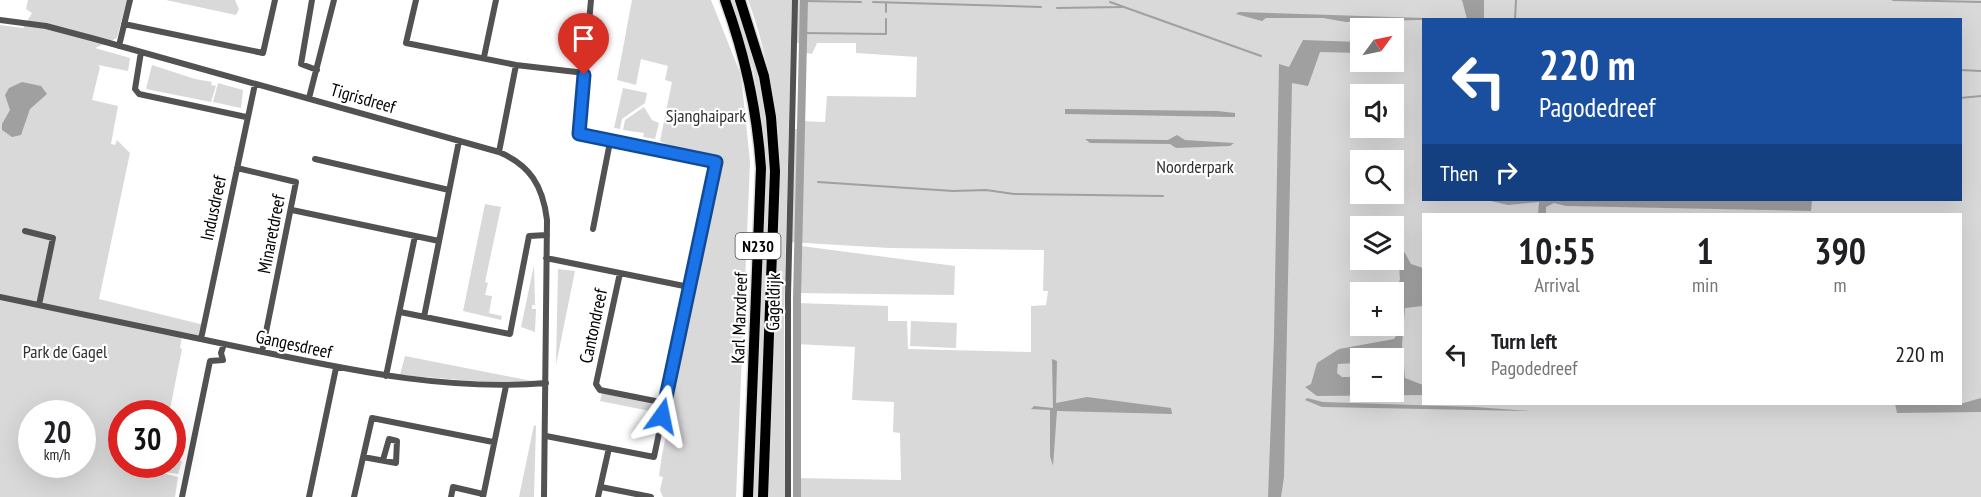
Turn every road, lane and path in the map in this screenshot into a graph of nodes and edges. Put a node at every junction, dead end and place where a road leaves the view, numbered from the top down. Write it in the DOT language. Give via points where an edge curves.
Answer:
graph roads {
  1 [pos="130,0"];
  2 [pos="275,0"];
  3 [pos="312,0"];
  4 [pos="334,0"];
  5 [pos="416,0"];
  6 [pos="496,0"];
  7 [pos="591,0"];
  8 [pos="725,0"];
  9 [pos="740,0"];
  10 [pos="795,0"];
  11 [pos="0,20"];
  12 [pos="124,24"];
  13 [pos="119,46"];
  14 [pos="141,52"];
  15 [pos="484,57"];
  16 [pos="516,65"];
  17 [pos="317,70"];
  18 [pos="585,73"];
  19 [pos="255,84"];
  20 [pos="309,98"];
  21 [pos="246,117"];
  22 [pos="459,141"];
  23 [pos="610,142"];
  24 [pos="499,152"];
  25 [pos="315,159"];
  26 [pos="237,168"];
  27 [pos="449,190"];
  28 [pos="292,210"];
  29 [pos="593,229"];
  30 [pos="25,231"];
  31 [pos="547,235"];
  32 [pos="415,237"];
  33 [pos="439,241"];
  34 [pos="546,258"];
  35 [pos="620,273"];
  36 [pos="689,287"];
  37 [pos="0,297"];
  38 [pos="39,305"];
  39 [pos="400,312"];
  40 [pos="423,317"];
  41 [pos="201,339"];
  42 [pos="224,344"];
  43 [pos="262,352"];
  44 [pos="336,368"];
  45 [pos="386,376"];
  46 [pos="546,383"];
  47 [pos="506,386"];
  48 [pos="665,403"];
  49 [pos="546,436"];
  50 [pos="493,442"];
  51 [pos="609,448"];
  52 [pos="363,457"];
  53 [pos="383,460"];
  54 [pos="601,487"];
  55 [pos="483,495"];
  56 [pos="182,497"];
  57 [pos="309,497"];
  58 [pos="354,497"];
  59 [pos="451,497"];
  60 [pos="544,497"];
  61 [pos="598,497"];
  62 [pos="651,497"];
  63 [pos="748,497"];
  64 [pos="764,497"];
  65 [pos="788,497"];
  1 -- 12 [label="street"];
  2 -- 12 [label="street" via="263,53"];
  3 -- 17 [label="street" via="301,64"];
  4 -- 17 [label="street"];
  5 -- 15 [label="street" via="406,43"];
  6 -- 15 [label="street"];
  7 -- 18 [label="street"];
  8 -- 63 [label="highway, Karl Marxdreef / N230" via="748,70 759,130 761,168"];
  9 -- 64 [label="highway, Karl Marxdreef / N230" via="764,76 775,171"];
  10 -- 65 [label="street, Gageldijk"];
  11 -- 13 [label="street, Tigrisdreef" via="46,26"];
  12 -- 13 [label="street"];
  13 -- 14 [label="street, Tigrisdreef"];
  14 -- 19 [label="street, Tigrisdreef"];
  14 -- 21 [label="street" via="135,89 139,94"];
  15 -- 16 [label="street"];
  16 -- 18 [label="street"];
  16 -- 24 [label="street"];
  17 -- 20 [label="street"];
  18 -- 23 [label="street" via="579,134"];
  19 -- 20 [label="street, Tigrisdreef"];
  19 -- 21 [label="street, Indusdreef"];
  20 -- 22 [label="street, Tigrisdreef"];
  21 -- 26 [label="street, Indusdreef"];
  22 -- 24 [label="street, Tigrisdreef"];
  22 -- 27 [label="street"];
  23 -- 29 [label="street"];
  23 -- 36 [label="street" via="716,162"];
  24 -- 31 [label="street, Tigrisdreef" via="523,165 536,179 544,200"];
  25 -- 27 [label="street"];
  26 -- 28 [label="street, Minaretdreef" via="295,180"];
  26 -- 41 [label="street, Indusdreef"];
  27 -- 33 [label="street"];
  28 -- 32 [label="street"];
  28 -- 43 [label="street, Minaretdreef"];
  30 -- 38 [label="street" via="53,238"];
  31 -- 34 [label="street, Tigrisdreef"];
  31 -- 40 [label="street" via="528,236 510,334"];
  32 -- 33 [label="street"];
  32 -- 39 [label="street"];
  33 -- 40 [label="street"];
  34 -- 35 [label="street"];
  34 -- 46 [label="street, Tigrisdreef"];
  35 -- 36 [label="street"];
  35 -- 48 [label="street, Cantondreef" via="596,384 600,390"];
  36 -- 48 [label="street"];
  37 -- 38 [label="street, Gangesdreef"];
  38 -- 41 [label="street, Gangesdreef"];
  39 -- 40 [label="street"];
  39 -- 45 [label="street"];
  41 -- 42 [label="street, Gangesdreef"];
  42 -- 43 [label="street, Gangesdreef"];
  42 -- 56 [label="street" via="223,360 210,361"];
  43 -- 44 [label="street, Gangesdreef"];
  44 -- 45 [label="street, Gangesdreef"];
  44 -- 57 [label="street"];
  45 -- 47 [label="street, Gangesdreef" via="445,384"];
  46 -- 47 [label="street, Gangesdreef"];
  46 -- 49 [label="street, Tigrisdreef"];
  47 -- 50 [label="street"];
  48 -- 51 [label="street" via="654,456"];
  49 -- 51 [label="street"];
  49 -- 60 [label="street, Tigrisdreef"];
  50 -- 52 [label="street" via="372,418"];
  50 -- 55 [label="street"];
  51 -- 54 [label="street"];
  52 -- 53 [label="street"];
  52 -- 58 [label="street"];
  54 -- 61 [label="street"];
  54 -- 62 [label="street"];
  55 -- 59 [label="street" via="453,487"];
}
